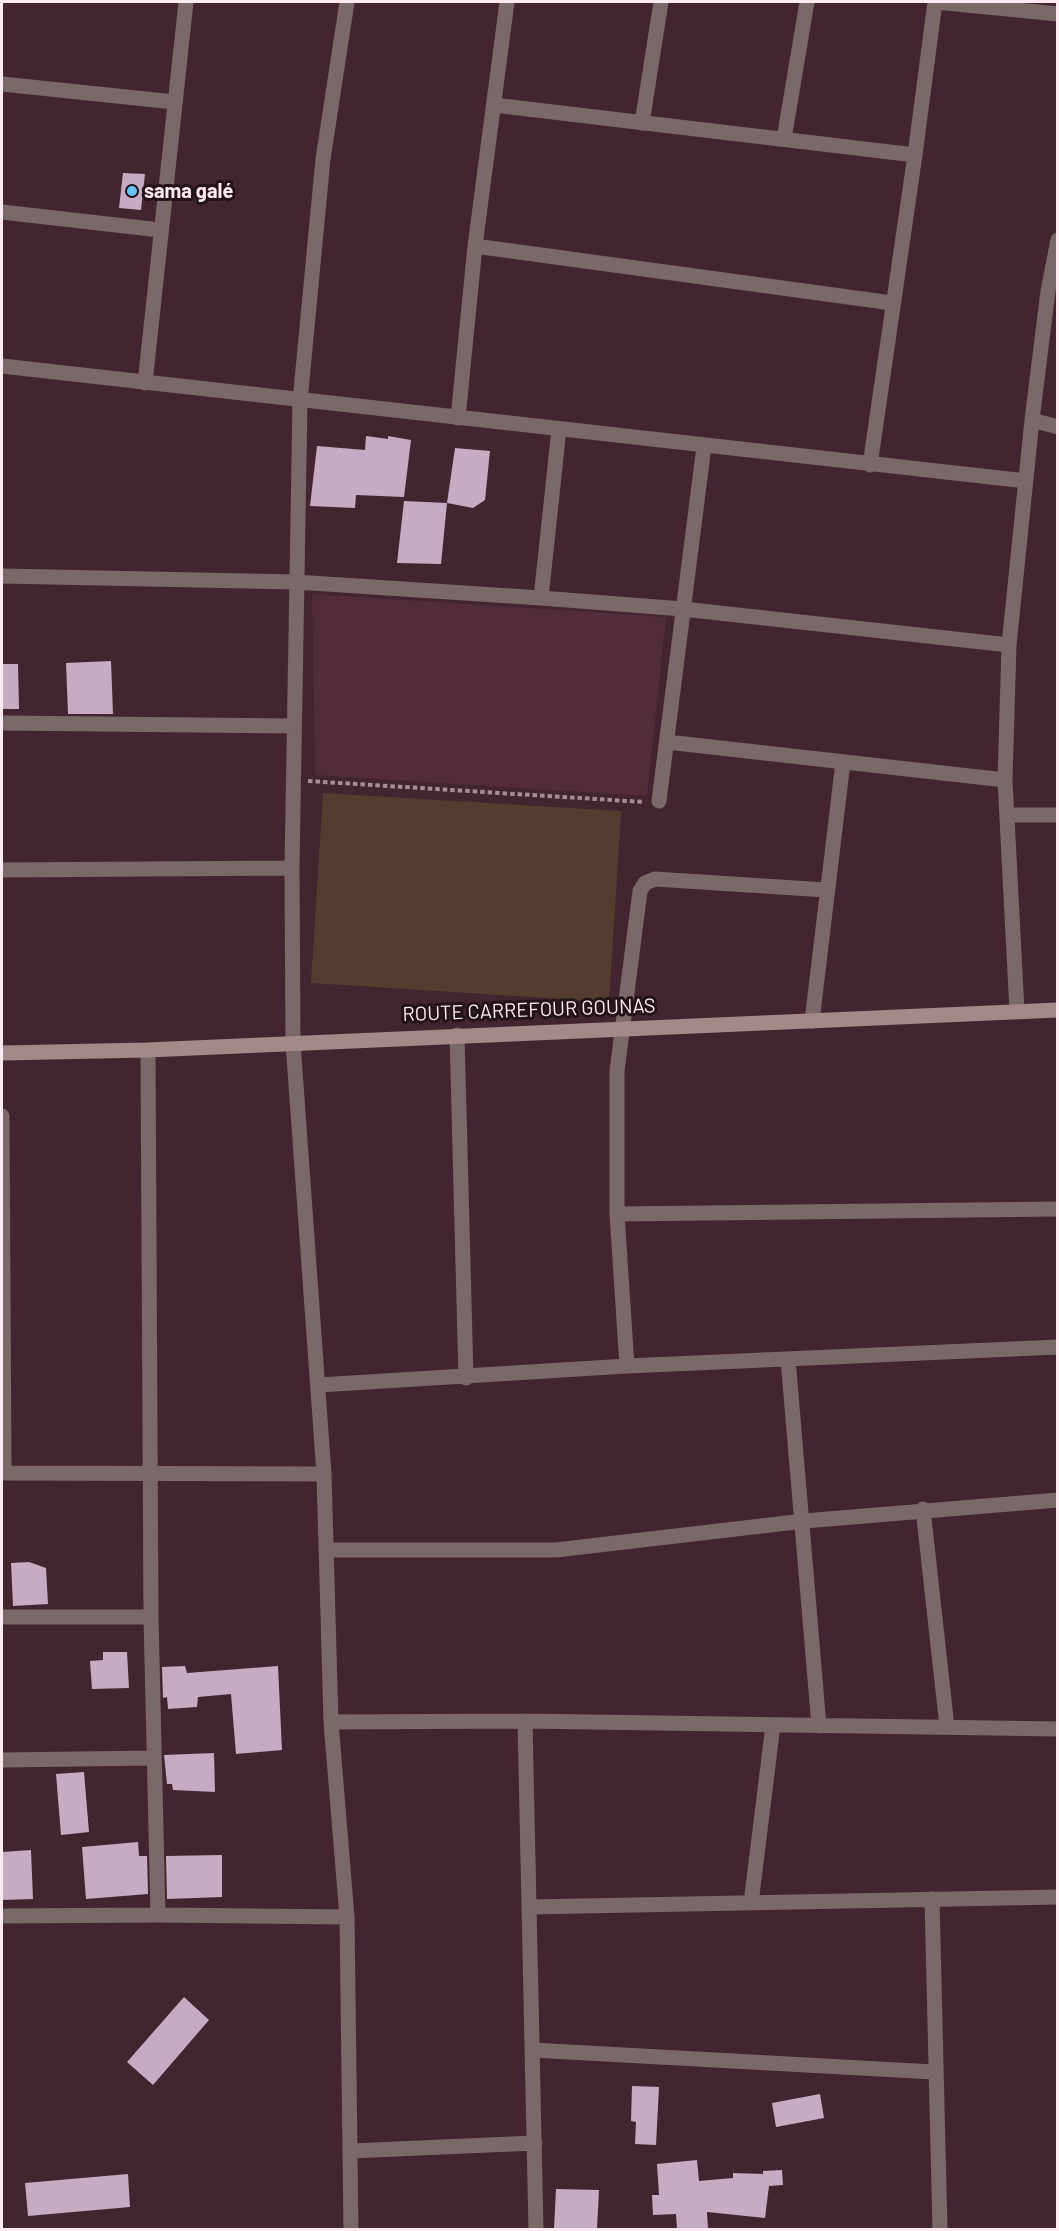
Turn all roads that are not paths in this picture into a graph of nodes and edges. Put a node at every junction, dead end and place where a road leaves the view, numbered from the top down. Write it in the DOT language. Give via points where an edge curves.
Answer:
graph roads {
  1 [pos="186,2"];
  2 [pos="347,2"];
  3 [pos="507,2"];
  4 [pos="661,2"];
  5 [pos="807,2"];
  6 [pos="936,2"];
  7 [pos="1058,14"];
  8 [pos="2,84"];
  9 [pos="174,102"];
  10 [pos="494,105"];
  11 [pos="642,123"];
  12 [pos="784,139"];
  13 [pos="915,155"];
  14 [pos="2,212"];
  15 [pos="160,230"];
  16 [pos="1058,240"];
  17 [pos="476,246"];
  18 [pos="1053,292"];
  19 [pos="892,303"];
  20 [pos="2,366"];
  21 [pos="145,384"];
  22 [pos="300,400"];
  23 [pos="458,418"];
  24 [pos="1032,420"];
  25 [pos="1058,427"];
  26 [pos="559,429"];
  27 [pos="704,446"];
  28 [pos="870,465"];
  29 [pos="1026,481"];
  30 [pos="2,576"];
  31 [pos="296,582"];
  32 [pos="541,598"];
  33 [pos="683,609"];
  34 [pos="1009,645"];
  35 [pos="2,723"];
  36 [pos="292,726"];
  37 [pos="667,742"];
  38 [pos="843,762"];
  39 [pos="1005,780"];
  40 [pos="655,802"];
  41 [pos="1007,814"];
  42 [pos="1058,815"];
  43 [pos="292,868"];
  44 [pos="2,870"];
  45 [pos="826,890"];
  46 [pos="1058,1010"];
  47 [pos="1017,1011"];
  48 [pos="812,1021"];
  49 [pos="621,1027"];
  50 [pos="457,1035"];
  51 [pos="293,1042"];
  52 [pos="147,1050"];
  53 [pos="2,1053"];
  54 [pos="2,1116"];
  55 [pos="2,1185"];
  56 [pos="1058,1209"];
  57 [pos="617,1214"];
  58 [pos="1058,1347"];
  59 [pos="788,1359"];
  60 [pos="627,1366"];
  61 [pos="466,1378"];
  62 [pos="319,1385"];
  63 [pos="152,1472"];
  64 [pos="3,1473"];
  65 [pos="324,1473"];
  66 [pos="1058,1500"];
  67 [pos="923,1509"];
  68 [pos="804,1521"];
  69 [pos="327,1550"];
  70 [pos="2,1617"];
  71 [pos="151,1617"];
  72 [pos="525,1721"];
  73 [pos="331,1722"];
  74 [pos="773,1725"];
  75 [pos="819,1726"];
  76 [pos="947,1728"];
  77 [pos="1058,1729"];
  78 [pos="153,1758"];
  79 [pos="2,1760"];
  80 [pos="1058,1897"];
  81 [pos="932,1899"];
  82 [pos="751,1903"];
  83 [pos="529,1907"];
  84 [pos="158,1915"];
  85 [pos="2,1916"];
  86 [pos="347,1917"];
  87 [pos="532,2050"];
  88 [pos="934,2072"];
  89 [pos="534,2143"];
  90 [pos="350,2151"];
  91 [pos="351,2229"];
  92 [pos="536,2229"];
  93 [pos="940,2229"];
  1 -- 9 [label="street"];
  2 -- 22 [label="street" via="323,159"];
  3 -- 10 [label="street"];
  4 -- 11 [label="street"];
  5 -- 12 [label="street"];
  6 -- 7 [label="street"];
  6 -- 13 [label="street"];
  8 -- 9 [label="street"];
  9 -- 15 [label="street"];
  10 -- 11 [label="street"];
  10 -- 17 [label="street"];
  11 -- 12 [label="street"];
  12 -- 13 [label="street"];
  13 -- 19 [label="street"];
  14 -- 15 [label="street"];
  15 -- 21 [label="street"];
  16 -- 18 [label="street"];
  17 -- 19 [label="street"];
  17 -- 23 [label="street"];
  18 -- 24 [label="street"];
  19 -- 28 [label="street"];
  20 -- 21 [label="street"];
  21 -- 22 [label="street"];
  22 -- 23 [label="street"];
  22 -- 31 [label="street"];
  23 -- 26 [label="street"];
  24 -- 25 [label="street"];
  24 -- 29 [label="street"];
  26 -- 27 [label="street"];
  26 -- 32 [label="street"];
  27 -- 28 [label="street"];
  27 -- 33 [label="street"];
  28 -- 29 [label="street"];
  29 -- 34 [label="street"];
  30 -- 31 [label="street"];
  31 -- 32 [label="street"];
  31 -- 36 [label="street"];
  32 -- 33 [label="street"];
  33 -- 34 [label="street"];
  33 -- 37 [label="street"];
  34 -- 39 [label="street"];
  35 -- 36 [label="street"];
  36 -- 43 [label="street"];
  37 -- 38 [label="street"];
  37 -- 40 [label="street"];
  38 -- 39 [label="street"];
  38 -- 45 [label="street"];
  39 -- 41 [label="street"];
  41 -- 42 [label="street"];
  41 -- 47 [label="street"];
  43 -- 44 [label="street"];
  43 -- 51 [label="street"];
  45 -- 48 [label="street"];
  45 -- 49 [label="street" via="655,879 645,883 640,891"];
  46 -- 47 [label="main road, ROUTE CARREFOUR GOUNAS"];
  47 -- 48 [label="main road, ROUTE CARREFOUR GOUNAS"];
  48 -- 49 [label="main road, ROUTE CARREFOUR GOUNAS"];
  49 -- 50 [label="main road, ROUTE CARREFOUR GOUNAS"];
  49 -- 57 [label="street" via="617,1071"];
  50 -- 51 [label="main road, ROUTE CARREFOUR GOUNAS"];
  50 -- 61 [label="street"];
  51 -- 52 [label="main road, ROUTE CARREFOUR GOUNAS"];
  51 -- 62 [label="street"];
  52 -- 53 [label="main road, ROUTE CARREFOUR GOUNAS"];
  52 -- 63 [label="street"];
  54 -- 55 [label="street"];
  55 -- 64 [label="street"];
  56 -- 57 [label="street"];
  57 -- 60 [label="street"];
  58 -- 59 [label="street"];
  59 -- 60 [label="street"];
  59 -- 68 [label="street"];
  60 -- 61 [label="street"];
  61 -- 62 [label="street"];
  62 -- 65 [label="street"];
  63 -- 64 [label="street"];
  63 -- 65 [label="street"];
  63 -- 71 [label="street"];
  65 -- 69 [label="street"];
  66 -- 67 [label="street"];
  67 -- 68 [label="street"];
  67 -- 76 [label="street"];
  68 -- 69 [label="street" via="556,1550"];
  68 -- 75 [label="street"];
  69 -- 73 [label="street"];
  70 -- 71 [label="street"];
  71 -- 78 [label="street"];
  72 -- 73 [label="street"];
  72 -- 74 [label="street"];
  72 -- 83 [label="street"];
  73 -- 86 [label="street"];
  74 -- 75 [label="street"];
  74 -- 82 [label="street"];
  75 -- 76 [label="street"];
  76 -- 77 [label="street"];
  78 -- 79 [label="street"];
  78 -- 84 [label="street"];
  80 -- 81 [label="street"];
  81 -- 82 [label="street"];
  81 -- 88 [label="street"];
  82 -- 83 [label="street"];
  83 -- 87 [label="street"];
  84 -- 85 [label="street"];
  84 -- 86 [label="street"];
  86 -- 90 [label="street"];
  87 -- 88 [label="street"];
  87 -- 89 [label="street"];
  88 -- 93 [label="street"];
  89 -- 90 [label="street"];
  89 -- 92 [label="street"];
  90 -- 91 [label="street"];
}
